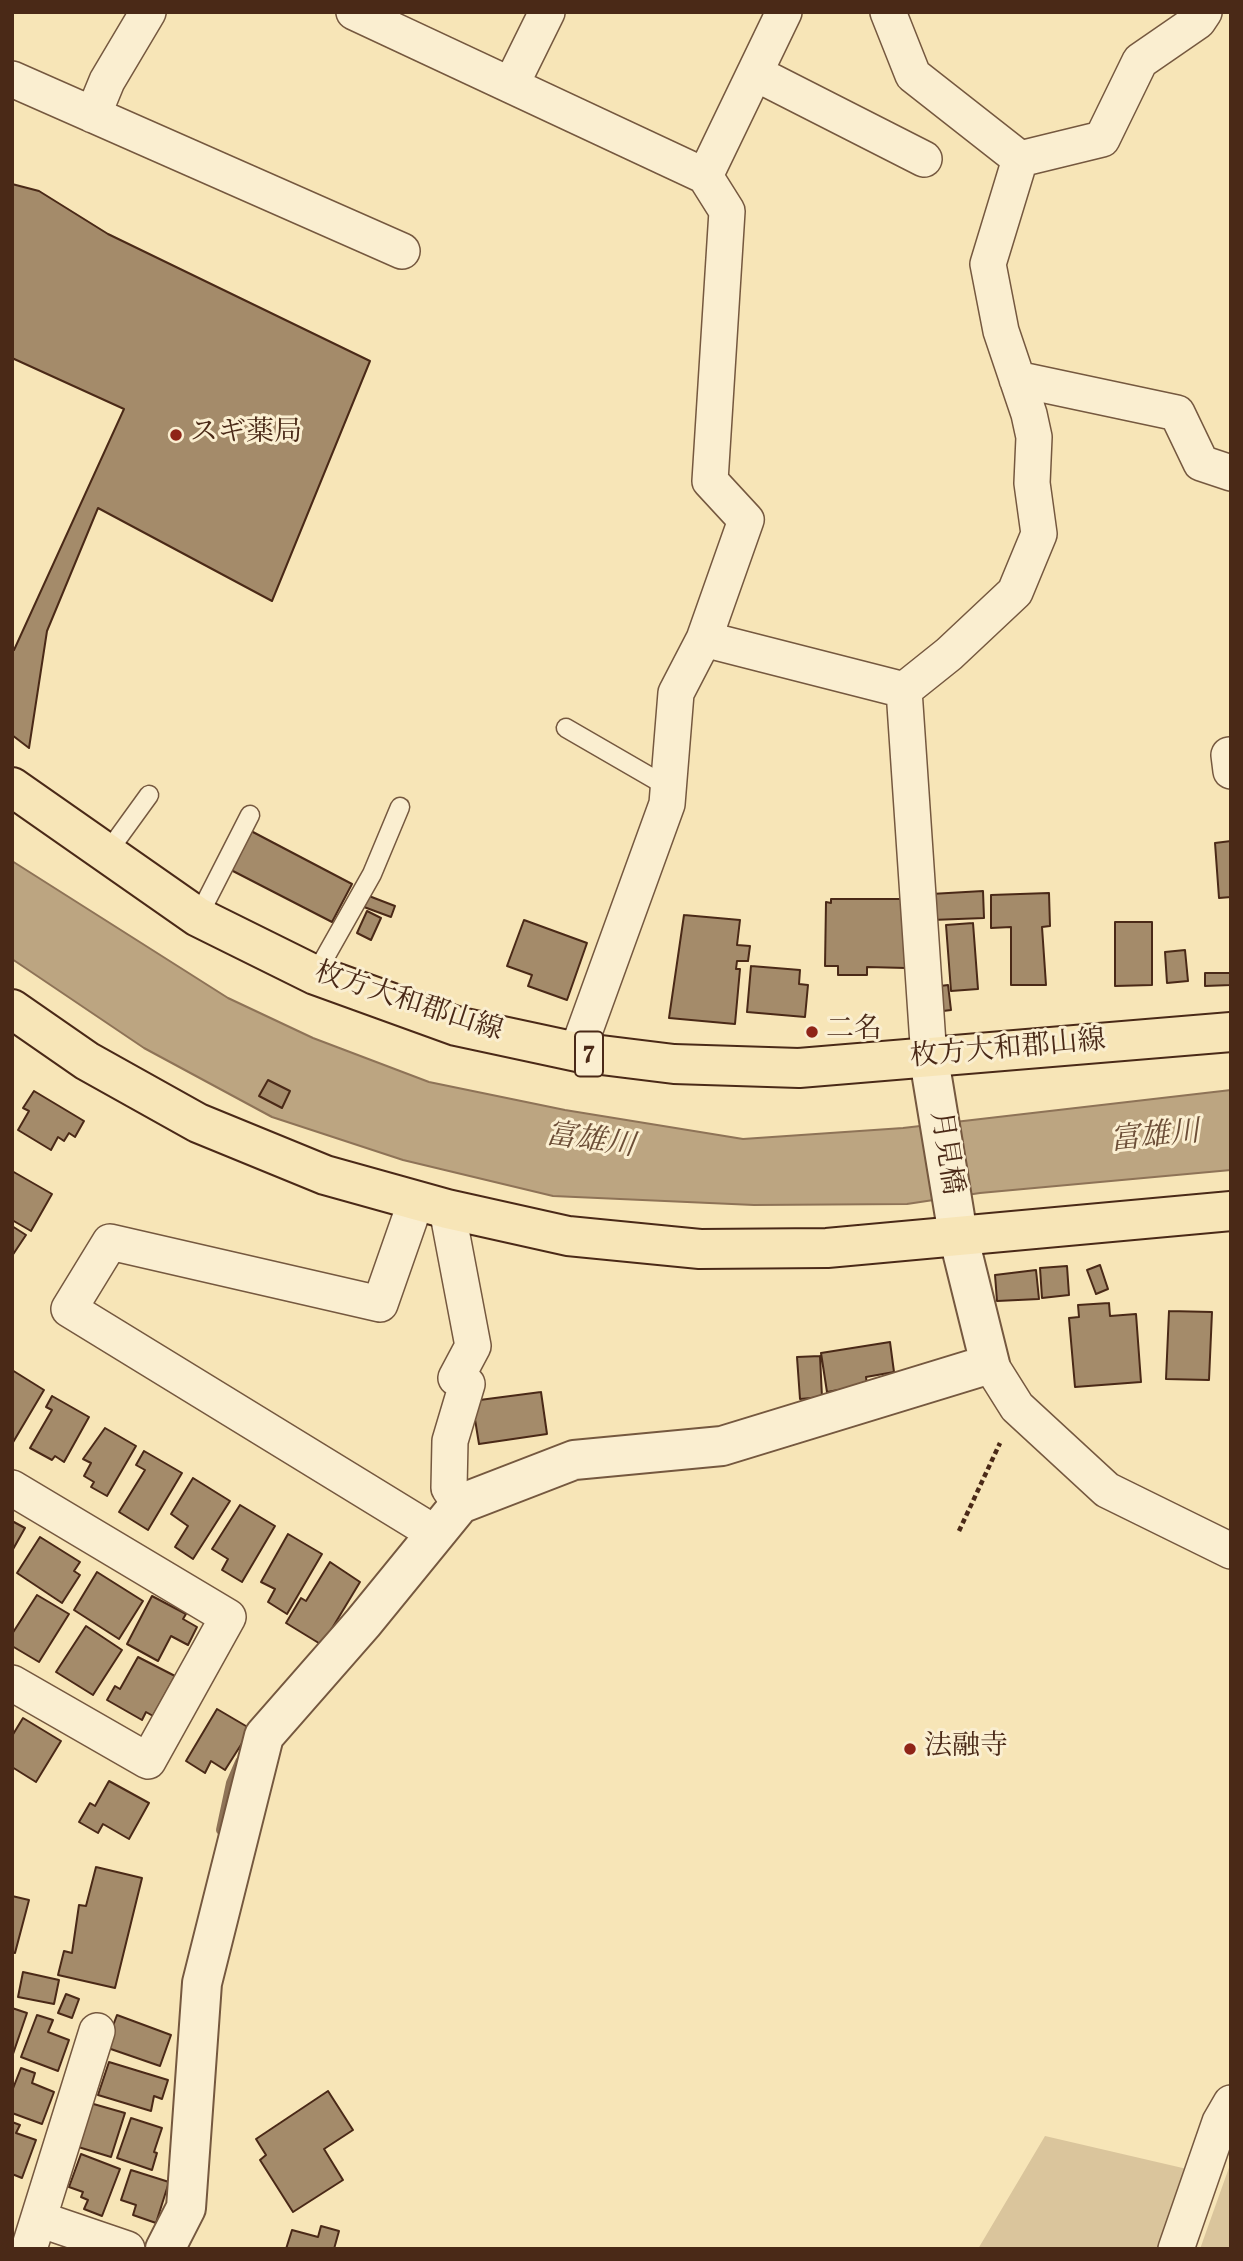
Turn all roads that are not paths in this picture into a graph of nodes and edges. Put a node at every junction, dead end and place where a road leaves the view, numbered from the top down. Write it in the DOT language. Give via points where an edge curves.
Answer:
graph roads {
  1 [pos="148,12"];
  2 [pos="354,12"];
  3 [pos="547,12"];
  4 [pos="784,12"];
  5 [pos="888,12"];
  6 [pos="1204,12"];
  7 [pos="755,73"];
  8 [pos="12,79"];
  9 [pos="511,85"];
  10 [pos="93,115"];
  11 [pos="924,159"];
  12 [pos="1020,159"];
  13 [pos="705,176"];
  14 [pos="402,251"];
  15 [pos="1017,379"];
  16 [pos="1231,472"];
  17 [pos="704,639"];
  18 [pos="904,690"];
  19 [pos="566,728"];
  20 [pos="12,787"];
  21 [pos="668,788"];
  22 [pos="149,795"];
  23 [pos="400,807"];
  24 [pos="250,815"];
  25 [pos="107,853"];
  26 [pos="198,917"];
  27 [pos="315,975"];
  28 [pos="12,1009"];
  29 [pos="1231,1032"];
  30 [pos="576,1052"];
  31 [pos="931,1074"];
  32 [pos="431,1205"];
  33 [pos="1231,1211"];
  34 [pos="957,1226"];
  35 [pos="990,1364"];
  36 [pos="12,1488"];
  37 [pos="460,1504"];
  38 [pos="436,1534"];
  39 [pos="1231,1550"];
  40 [pos="12,1683"];
  41 [pos="97,2031"];
  42 [pos="1231,2104"];
  43 [pos="34,2234"];
  44 [pos="127,2249"];
  45 [pos="165,2249"];
  46 [pos="1176,2249"];
  1 -- 10 [label="street" via="107,81"];
  2 -- 9 [label="street"];
  3 -- 9 [label="street"];
  4 -- 7 [label="street"];
  5 -- 12 [label="street" via="912,75"];
  6 -- 12 [label="street" via="1140,61 1102,139"];
  7 -- 11 [label="street"];
  7 -- 13 [label="street"];
  8 -- 10 [label="street"];
  9 -- 13 [label="street"];
  10 -- 14 [label="street"];
  12 -- 15 [label="street" via="988,264 1001,331"];
  13 -- 17 [label="street" via="727,211 710,481 746,520"];
  15 -- 16 [label="street" via="1177,413 1201,463"];
  15 -- 18 [label="street" via="1034,437 1032,484 1039,534 1015,592"];
  17 -- 18 [label="street"];
  17 -- 21 [label="street" via="676,693"];
  18 -- 31 [label="street"];
  19 -- 21 [label="lane"];
  20 -- 25 [label="main road, 枚方大和郡山線 / 7"];
  21 -- 30 [label="street" via="667,804"];
  22 -- 25 [label="lane"];
  23 -- 27 [label="lane" via="372,874"];
  24 -- 26 [label="lane"];
  25 -- 26 [label="main road, 枚方大和郡山線 / 7"];
  26 -- 27 [label="main road, 枚方大和郡山線 / 7"];
  27 -- 30 [label="main road, 枚方大和郡山線 / 7" via="456,1026"];
  28 -- 32 [label="main road" via="88,1061 198,1123 324,1175"];
  29 -- 31 [label="main road, 枚方大和郡山線 / 7"];
  30 -- 31 [label="main road, 枚方大和郡山線 / 7" via="674,1064"];
  31 -- 34 [label="street, 月見橋"];
  32 -- 34 [label="main road" via="568,1236 700,1249 827,1248"];
  32 -- 37 [label="street" via="473,1346 456,1378 467,1384 450,1441 449,1488"];
  32 -- 38 [label="street" via="380,1304 110,1242 69,1309"];
  33 -- 34 [label="main road"];
  34 -- 35 [label="street, 月見橋"];
  35 -- 37 [label="street" via="722,1447 574,1460"];
  35 -- 39 [label="street" via="1017,1407 1107,1490"];
  36 -- 40 [label="street" via="228,1617 148,1761"];
  37 -- 38 [label="street"];
  38 -- 45 [label="street" via="264,1736 202,1983 186,2207"];
  41 -- 43 [label="street"];
  42 -- 46 [label="street" via="1220,2122"];
  43 -- 44 [label="street"];
}
